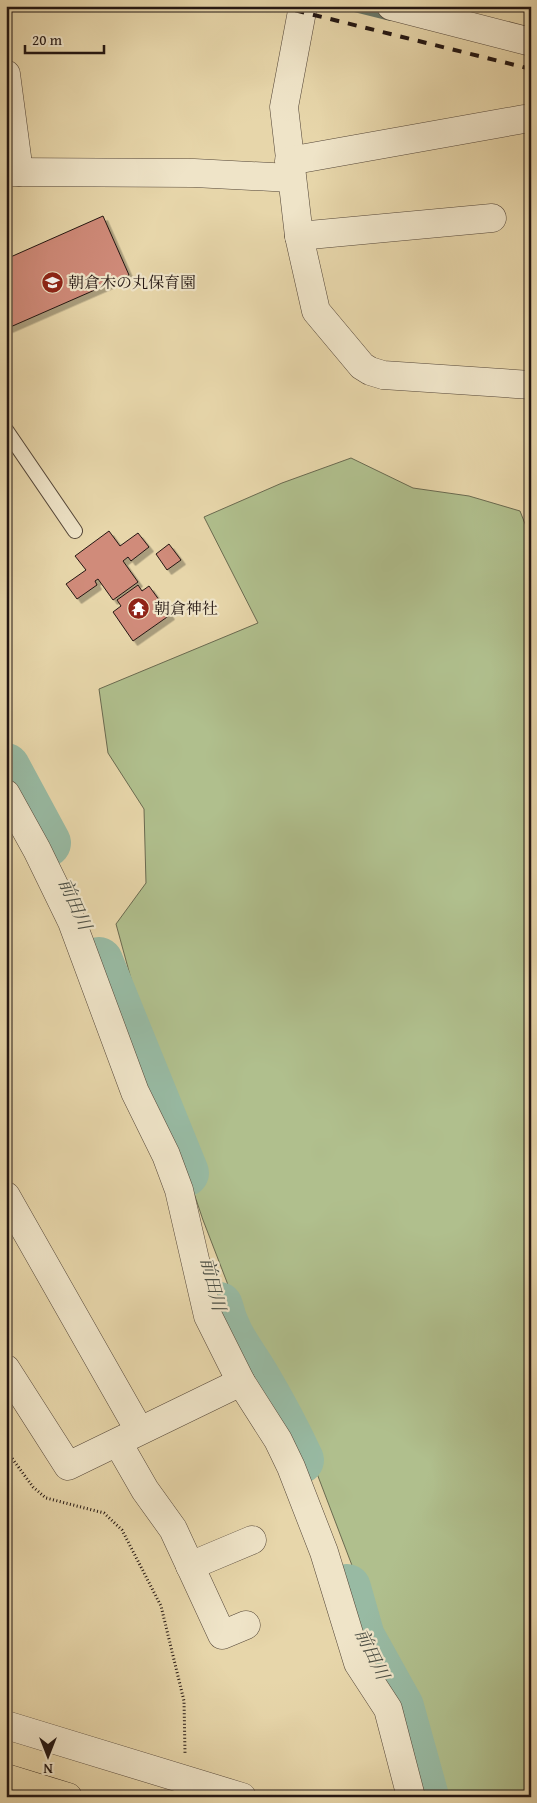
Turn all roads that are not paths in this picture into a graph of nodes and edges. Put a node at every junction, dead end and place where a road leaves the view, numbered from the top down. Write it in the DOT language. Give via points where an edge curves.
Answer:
graph roads {
  1 [pos="303,6"];
  2 [pos="391,6"];
  3 [pos="531,42"];
  4 [pos="6,74"];
  5 [pos="524,119"];
  6 [pos="290,170"];
  7 [pos="13,172"];
  8 [pos="492,218"];
  9 [pos="299,236"];
  10 [pos="531,386"];
  11 [pos="6,430"];
  12 [pos="74,531"];
  13 [pos="6,794"];
  14 [pos="6,1196"];
  15 [pos="6,1369"];
  16 [pos="241,1382"];
  17 [pos="129,1437"];
  18 [pos="252,1540"];
  19 [pos="190,1566"];
  20 [pos="246,1626"];
  21 [pos="6,1725"];
  22 [pos="6,1778"];
  23 [pos="68,1797"];
  24 [pos="242,1797"];
  25 [pos="411,1797"];
  1 -- 6 [label="street" via="284,107"];
  2 -- 3 [label="street"];
  4 -- 7 [label="street"];
  5 -- 6 [label="street"];
  6 -- 7 [label="street"];
  6 -- 9 [label="street"];
  8 -- 9 [label="street"];
  9 -- 10 [label="street" via="316,311 362,366 383,375"];
  11 -- 12 [label="lane"];
  13 -- 16 [label="street" via="72,922 135,1092 169,1162 179,1190 208,1316"];
  14 -- 17 [label="street"];
  15 -- 17 [label="street" via="68,1466"];
  16 -- 17 [label="street"];
  16 -- 25 [label="street" via="291,1467 324,1552 358,1663 388,1709"];
  17 -- 19 [label="street" via="145,1490 173,1529"];
  18 -- 19 [label="street"];
  19 -- 20 [label="street" via="222,1635"];
  21 -- 24 [label="street" via="181,1784"];
  22 -- 23 [label="highway"];
}
